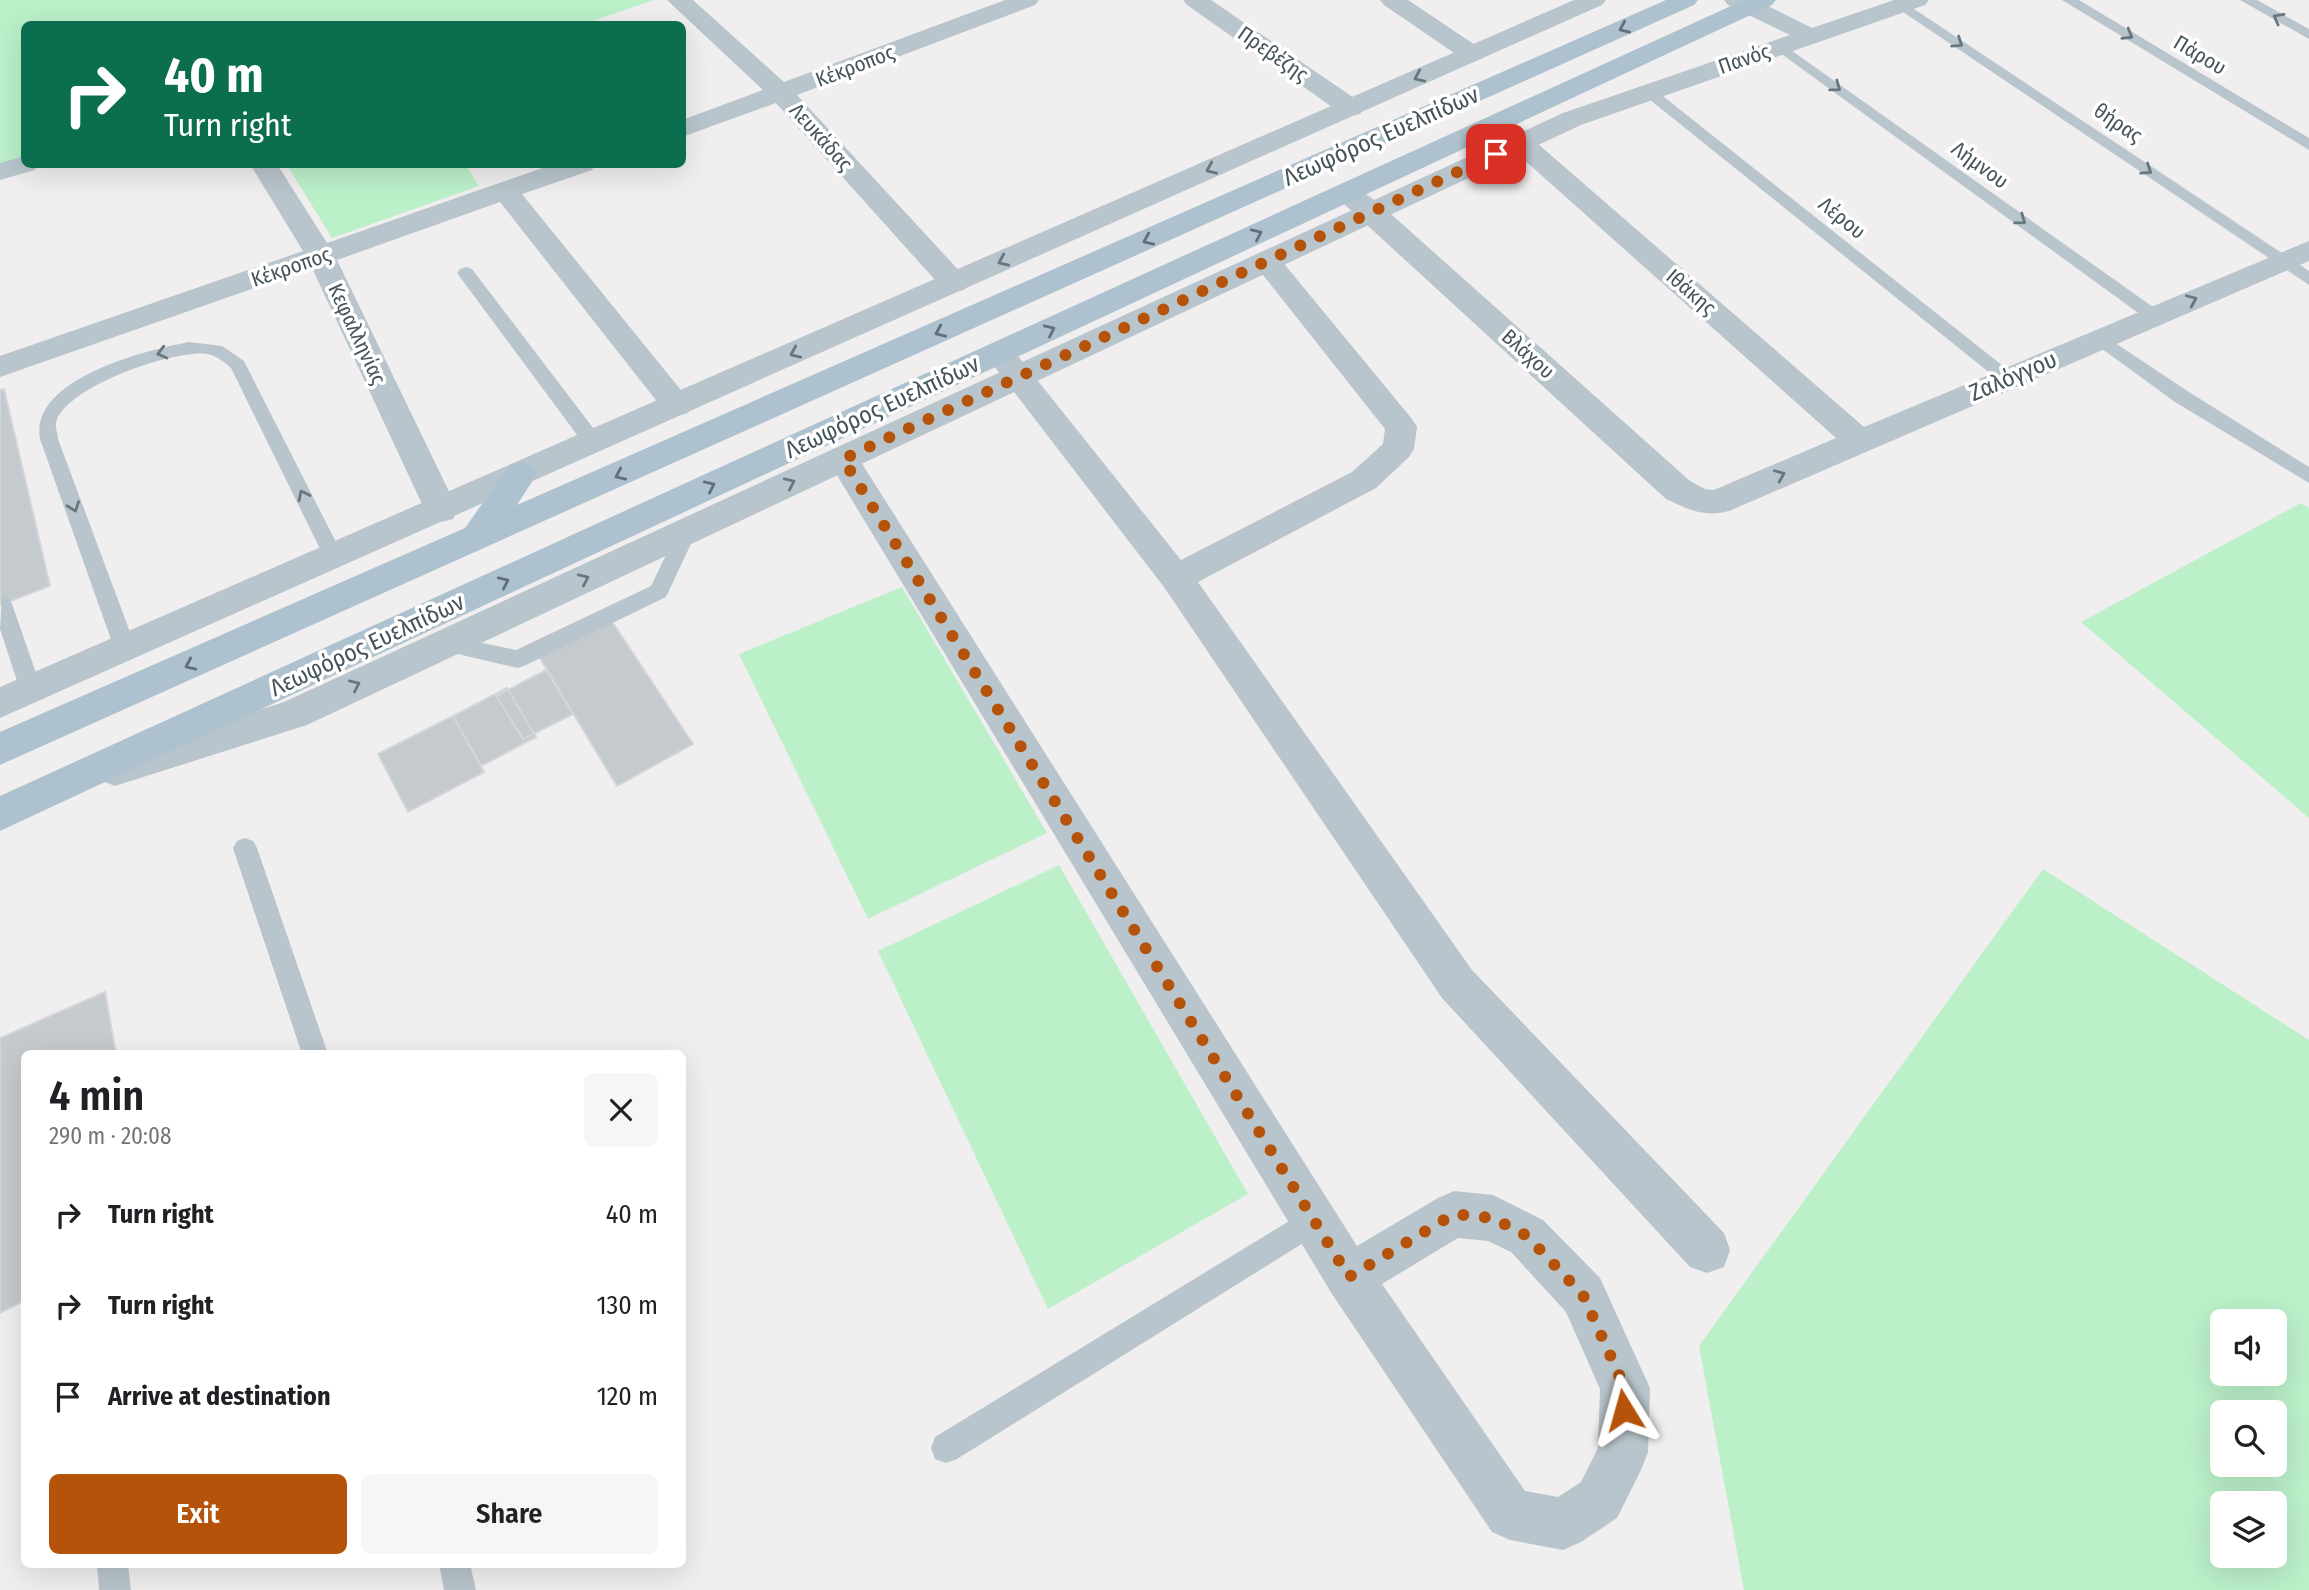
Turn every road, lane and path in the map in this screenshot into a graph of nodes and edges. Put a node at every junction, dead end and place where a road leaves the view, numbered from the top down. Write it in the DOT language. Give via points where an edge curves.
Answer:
graph roads {
  1 [pos="679,0"];
  2 [pos="1027,0"];
  3 [pos="1392,0"];
  4 [pos="1594,0"];
  5 [pos="1686,0"];
  6 [pos="2069,0"];
  7 [pos="2247,0"];
  8 [pos="1750,2"];
  9 [pos="1909,3"];
  10 [pos="1214,5"];
  11 [pos="2309,35"];
  12 [pos="1501,41"];
  13 [pos="1796,42"];
  14 [pos="1585,45"];
  15 [pos="1472,54"];
  16 [pos="1648,92"];
  17 [pos="782,94"];
  18 [pos="1351,108"];
  19 [pos="1562,108"];
  20 [pos="686,128"];
  21 [pos="1521,143"];
  22 [pos="2309,145"];
  23 [pos="21,165"];
  24 [pos="265,168"];
  25 [pos="571,168"];
  26 [pos="0,172"];
  27 [pos="506,192"];
  28 [pos="1346,193"];
  29 [pos="1223,206"];
  30 [pos="1125,207"];
  31 [pos="1372,212"];
  32 [pos="2296,256"];
  33 [pos="321,257"];
  34 [pos="1266,261"];
  35 [pos="466,273"];
  36 [pos="2309,279"];
  37 [pos="954,283"];
  38 [pos="2154,316"];
  39 [pos="2099,339"];
  40 [pos="1009,365"];
  41 [pos="0,368"];
  42 [pos="2007,379"];
  43 [pos="677,405"];
  44 [pos="1860,441"];
  45 [pos="593,442"];
  46 [pos="843,459"];
  47 [pos="521,474"];
  48 [pos="2309,477"];
  49 [pos="1717,502"];
  50 [pos="441,510"];
  51 [pos="687,531"];
  52 [pos="476,538"];
  53 [pos="333,556"];
  54 [pos="1176,578"];
  55 [pos="2,604"];
  56 [pos="445,643"];
  57 [pos="125,648"];
  58 [pos="31,690"];
  59 [pos="0,703"];
  60 [pos="0,749"];
  61 [pos="56,788"];
  62 [pos="0,814"];
  63 [pos="245,848"];
  64 [pos="313,1050"];
  65 [pos="1314,1220"];
  66 [pos="1707,1250"];
  67 [pos="1349,1277"];
  68 [pos="946,1448"];
  69 [pos="112,1568"];
  70 [pos="455,1568"];
  71 [pos="115,1590"];
  72 [pos="460,1590"];
  1 -- 17 [label="street, Λευκάδας"];
  2 -- 17 [label="street, Κέκροπος"];
  3 -- 15 [label="street"];
  4 -- 12 [label="street"];
  5 -- 14 [label="main road, Λεωφόρος Ευελπίδων, one-way"];
  6 -- 22 [label="lane, Πάρου, one-way"];
  11 -- 7 [label="lane, one-way"];
  8 -- 13 [label="street"];
  8 -- 19 [label="main road, Λεωφόρος Ευελπίδων"];
  9 -- 13 [label="street, Πανός"];
  9 -- 32 [label="lane, θήρας, one-way"];
  10 -- 18 [label="street, Πρεβέζης"];
  12 -- 14 [label="street"];
  12 -- 15 [label="street"];
  13 -- 16 [label="street, Πανός"];
  13 -- 38 [label="lane, Λήμνου, one-way"];
  14 -- 29 [label="main road, Λεωφόρος Ευελπίδων"];
  15 -- 18 [label="street, one-way"];
  16 -- 19 [label="street, Πανός"];
  16 -- 42 [label="lane, Λέρου"];
  17 -- 20 [label="street, Κέκροπος"];
  17 -- 37 [label="street, Λευκάδας"];
  18 -- 30 [label="street, one-way"];
  19 -- 21 [label="street, Πανός"];
  19 -- 28 [label="main road, Λεωφόρος Ευελπίδων"];
  21 -- 31 [label="street, Πανός"];
  21 -- 44 [label="street, Ιθάκης"];
  23 -- 26 [label="street"];
  24 -- 33 [label="street, Κεφαλληνίας"];
  25 -- 27 [label="street, Κέκροπος"];
  27 -- 33 [label="street, Κέκροπος"];
  27 -- 43 [label="street"];
  28 -- 31 [label="street, Βλάχου"];
  40 -- 28 [label="main road, Λεωφόρος Ευελπίδων, one-way"];
  29 -- 30 [label="street"];
  29 -- 52 [label="main road, Λεωφόρος Ευελπίδων, one-way"];
  30 -- 37 [label="street, one-way"];
  31 -- 34 [label="street, Πανός"];
  31 -- 49 [label="street, Βλάχου" via="1678,491 1700,501"];
  32 -- 36 [label="lane, θήρας"];
  38 -- 32 [label="street, Ζαλόγγου, one-way"];
  33 -- 41 [label="street, Κέκροπος"];
  33 -- 50 [label="street, Κεφαλληνίας"];
  34 -- 40 [label="street, Πανός"];
  34 -- 54 [label="street" via="1401,427 1398,449 1364,480"];
  35 -- 45 [label="lane"];
  37 -- 43 [label="street, one-way"];
  38 -- 39 [label="street, Ζαλόγγου"];
  39 -- 42 [label="street, Ζαλόγγου"];
  39 -- 48 [label="lane"];
  40 -- 46 [label="street, Πανός"];
  40 -- 54 [label="street"];
  61 -- 40 [label="main road, Λεωφόρος Ευελπίδων, one-way"];
  42 -- 44 [label="street, Ζαλόγγου"];
  43 -- 45 [label="street"];
  49 -- 44 [label="street, Ζαλόγγου, one-way"];
  45 -- 47 [label="street"];
  51 -- 46 [label="street, Πανός, one-way"];
  46 -- 65 [label="street"];
  47 -- 50 [label="street"];
  47 -- 52 [label="main road"];
  50 -- 53 [label="street"];
  56 -- 51 [label="street, Πανός, one-way"];
  51 -- 56 [label="lane" via="659,591 518,659"];
  52 -- 60 [label="main road, Λεωφόρος Ευελπίδων, one-way"];
  53 -- 57 [label="street"];
  53 -- 57 [label="lane, one-way" via="238,365 226,353 180,349 101,376 76,389 47,423"];
  54 -- 66 [label="street" via="1457,984"];
  55 -- 58 [label="lane"];
  61 -- 56 [label="street, Πανός, one-way" via="294,714"];
  57 -- 58 [label="street"];
  58 -- 59 [label="street"];
  61 -- 62 [label="main road, Λεωφόρος Ευελπίδων"];
  63 -- 64 [label="lane"];
  65 -- 67 [label="street"];
  65 -- 68 [label="lane"];
  67 -- 67 [label="street" via="1510,1514 1563,1524 1599,1500 1623,1452 1625,1388 1583,1295 1527,1236 1493,1218 1454,1214"];
  69 -- 71 [label="lane"];
  70 -- 72 [label="lane"];
}
